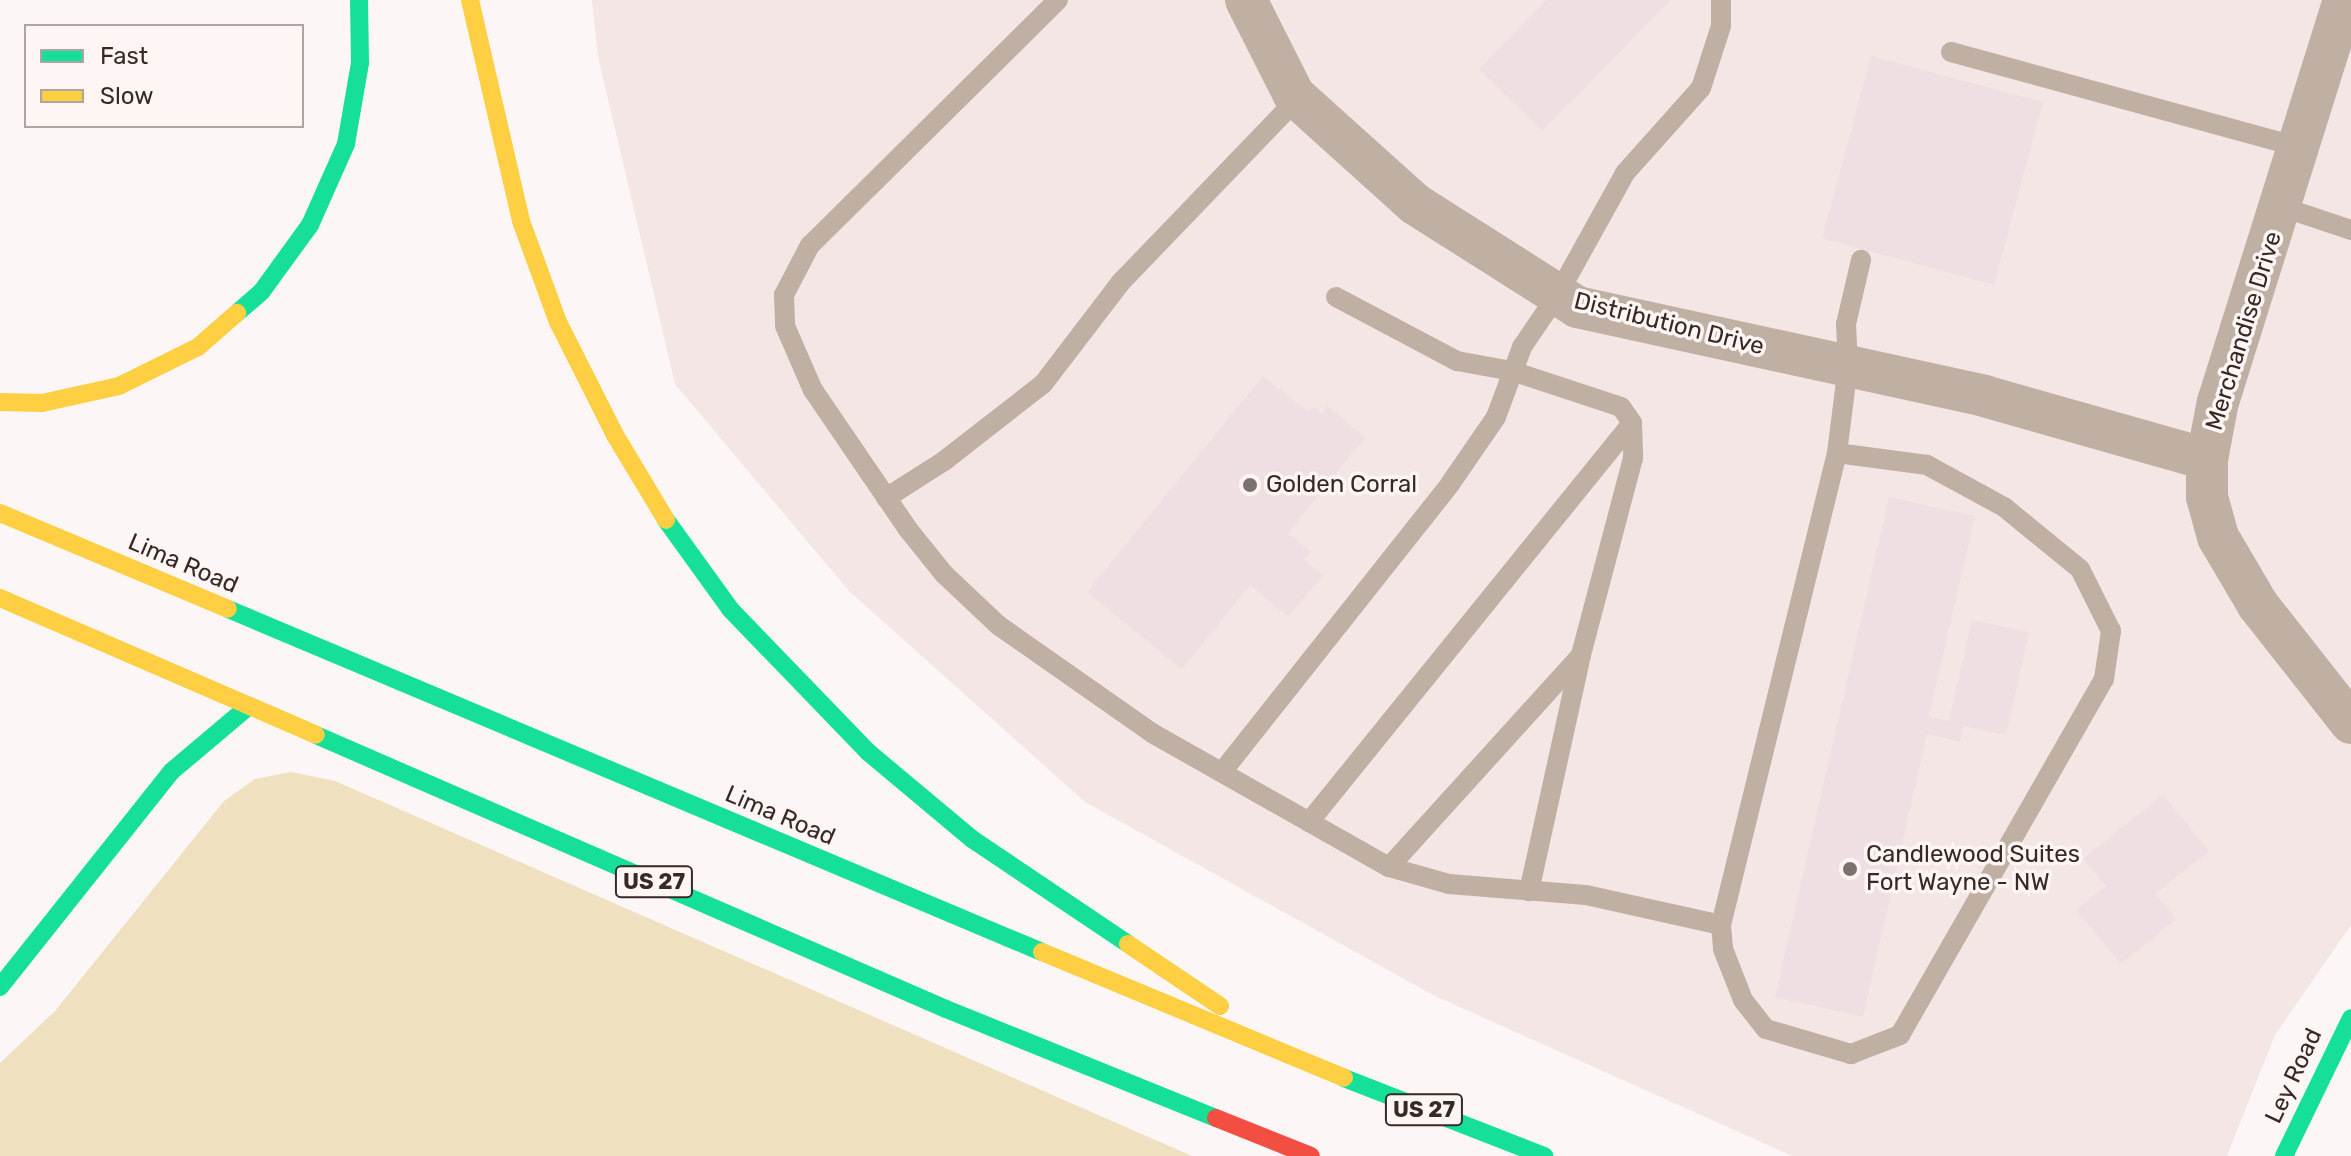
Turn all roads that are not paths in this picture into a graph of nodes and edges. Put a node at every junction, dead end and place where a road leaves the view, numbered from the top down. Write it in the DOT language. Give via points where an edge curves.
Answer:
graph roads {
  1 [pos="359,0"];
  2 [pos="470,0"];
  3 [pos="1058,0"];
  4 [pos="1246,0"];
  5 [pos="1721,0"];
  6 [pos="2344,0"];
  7 [pos="1951,52"];
  8 [pos="1298,98"];
  9 [pos="2299,147"];
  10 [pos="2282,207"];
  11 [pos="2351,230"];
  12 [pos="1861,260"];
  13 [pos="1558,294"];
  14 [pos="1336,297"];
  15 [pos="1848,366"];
  16 [pos="1512,371"];
  17 [pos="0,402"];
  18 [pos="1632,423"];
  19 [pos="1837,453"];
  20 [pos="2207,459"];
  21 [pos="886,498"];
  22 [pos="0,513"];
  23 [pos="0,598"];
  24 [pos="1581,655"];
  25 [pos="249,706"];
  26 [pos="2351,723"];
  27 [pos="1222,772"];
  28 [pos="1309,822"];
  29 [pos="1389,867"];
  30 [pos="1529,891"];
  31 [pos="1721,925"];
  32 [pos="0,987"];
  33 [pos="2351,1018"];
  34 [pos="1305,1063"];
  35 [pos="1311,1156"];
  36 [pos="1544,1156"];
  37 [pos="2284,1156"];
  1 -- 17 [label="main road" via="360,63 346,144 310,225 262,291 198,347 119,386 42,403"];
  2 -- 34 [label="main road" via="521,221 558,322 655,500 731,610 868,752 972,839"];
  3 -- 21 [label="lane" via="810,245 784,295 785,326 813,390"];
  4 -- 8 [label="street, Distribution Drive"];
  5 -- 13 [label="lane" via="1721,26 1701,88 1625,173"];
  6 -- 9 [label="street, Merchandise Drive"];
  7 -- 9 [label="lane"];
  8 -- 13 [label="street, Distribution Drive" via="1415,204"];
  8 -- 21 [label="lane" via="1121,282 1043,384 944,461"];
  9 -- 10 [label="street, Merchandise Drive"];
  10 -- 11 [label="lane"];
  10 -- 20 [label="street, Merchandise Drive" via="2218,401"];
  12 -- 15 [label="lane" via="1846,324"];
  13 -- 15 [label="street, Distribution Drive" via="1577,307"];
  13 -- 16 [label="lane"];
  14 -- 16 [label="lane" via="1457,361"];
  15 -- 19 [label="lane"];
  15 -- 20 [label="street, Distribution Drive" via="1984,396"];
  16 -- 18 [label="lane" via="1621,407"];
  16 -- 27 [label="lane" via="1496,417 1450,484"];
  18 -- 24 [label="lane" via="1633,458"];
  18 -- 28 [label="lane"];
  19 -- 31 [label="lane"];
  19 -- 31 [label="lane" via="1927,465 2004,507 2080,569 2111,631 2104,679 1900,1035 1851,1054 1766,1029 1743,1000 1723,949"];
  20 -- 26 [label="street, Merchandise Drive" via="2207,497 2218,537 2258,605"];
  21 -- 27 [label="lane" via="944,574 998,625 1152,733"];
  22 -- 34 [label="main road, Lima Road / US 27"];
  23 -- 25 [label="main road, US 27"];
  24 -- 29 [label="lane"];
  24 -- 30 [label="lane"];
  25 -- 32 [label="main road" via="172,771"];
  25 -- 35 [label="main road, US 27" via="946,1009"];
  27 -- 28 [label="lane"];
  28 -- 29 [label="lane"];
  29 -- 30 [label="lane" via="1449,884"];
  30 -- 31 [label="lane" via="1586,895"];
  33 -- 37 [label="main road, Ley Road"];
  34 -- 36 [label="main road, Lima Road / US 27"];
}
